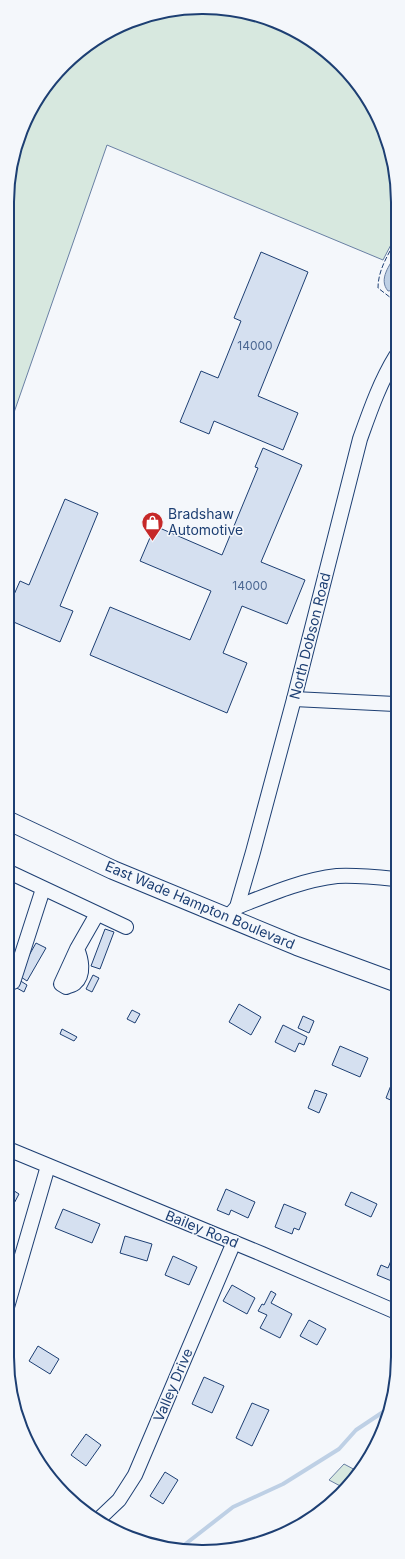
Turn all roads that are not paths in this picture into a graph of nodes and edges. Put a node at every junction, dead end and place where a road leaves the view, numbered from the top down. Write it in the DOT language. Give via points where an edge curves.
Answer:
graph roads {
  1 [pos="391,364"];
  2 [pos="294,699"];
  3 [pos="391,704"];
  4 [pos="14,823"];
  5 [pos="14,875"];
  6 [pos="391,878"];
  7 [pos="44,889"];
  8 [pos="233,912"];
  9 [pos="96,914"];
  10 [pos="126,927"];
  11 [pos="77,949"];
  12 [pos="14,979"];
  13 [pos="391,981"];
  14 [pos="14,1152"];
  15 [pos="48,1166"];
  16 [pos="234,1242"];
  17 [pos="14,1283"];
  18 [pos="391,1311"];
  19 [pos="102,1516"];
  1 -- 2 [label="street, North Dobson Road" via="360,439"];
  2 -- 3 [label="street"];
  2 -- 8 [label="street, North Dobson Road"];
  4 -- 8 [label="main road, East Wade Hampton Boulevard" via="113,870"];
  5 -- 7 [label="street"];
  6 -- 8 [label="street" via="320,878 287,887"];
  7 -- 9 [label="street"];
  7 -- 12 [label="street"];
  8 -- 13 [label="main road, East Wade Hampton Boulevard" via="297,946"];
  9 -- 10 [label="street"];
  9 -- 11 [label="street"];
  14 -- 15 [label="street, Bailey Road"];
  15 -- 16 [label="street, Bailey Road"];
  15 -- 17 [label="street"];
  16 -- 18 [label="street, Bailey Road"];
  16 -- 19 [label="street, Valley Drive" via="135,1475 119,1500"];
}
